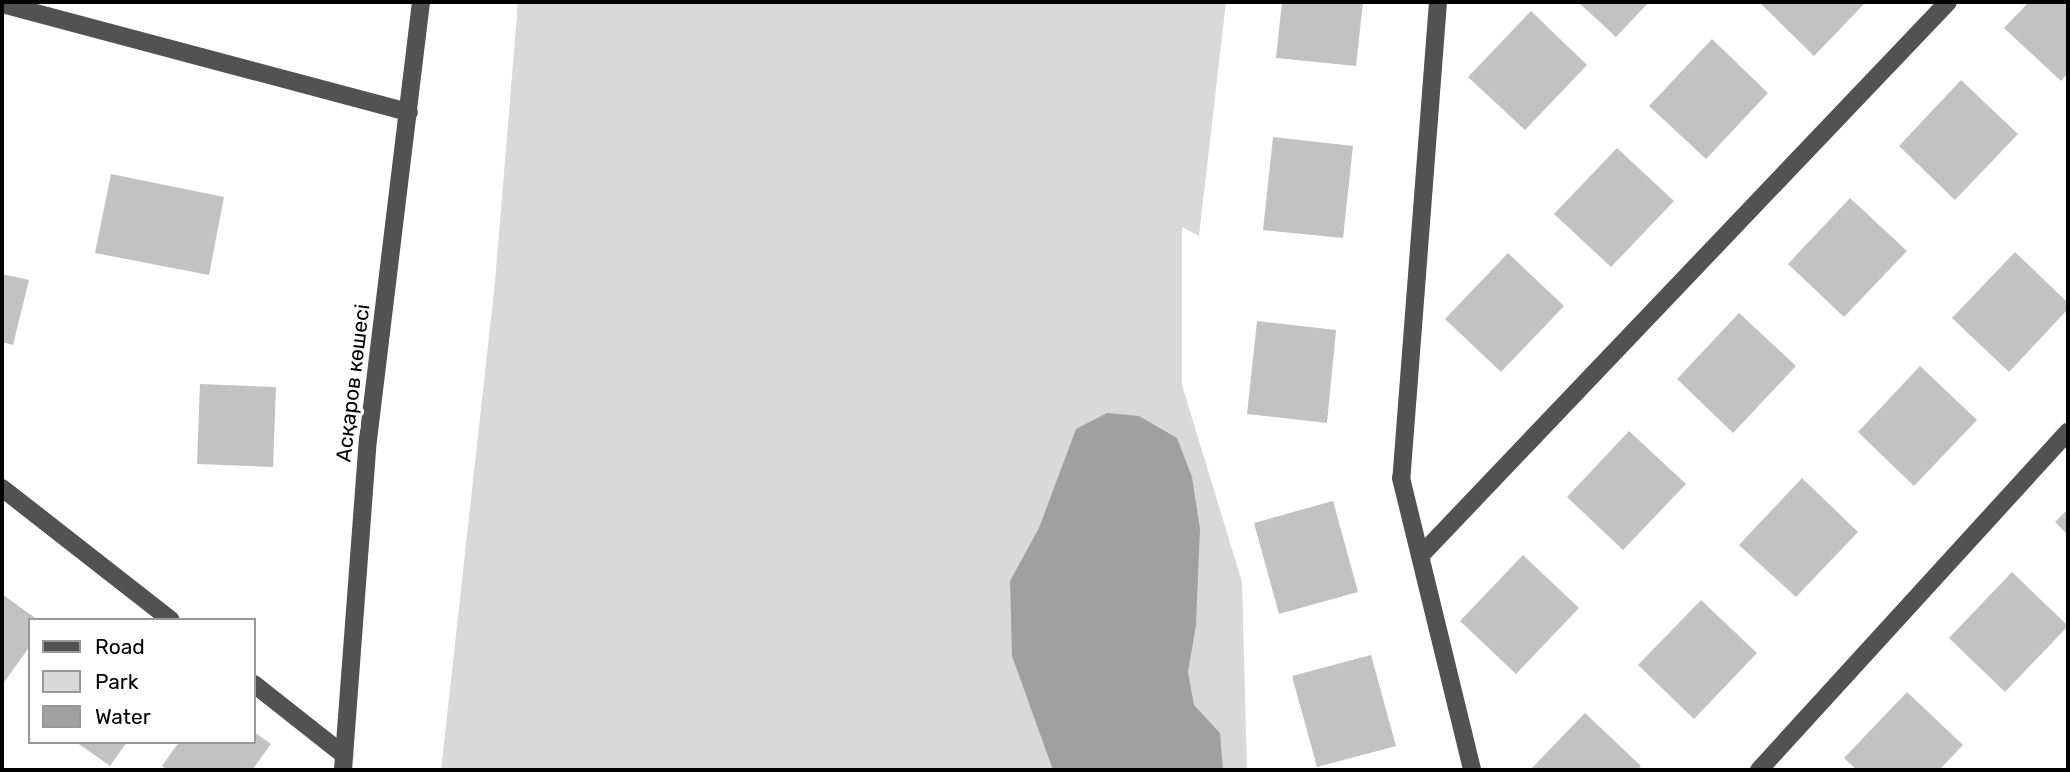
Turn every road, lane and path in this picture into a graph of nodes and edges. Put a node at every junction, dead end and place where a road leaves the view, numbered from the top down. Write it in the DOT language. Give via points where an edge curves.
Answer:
graph roads {
  1 [pos="421,2"];
  2 [pos="1438,2"];
  3 [pos="1948,2"];
  4 [pos="2,4"];
  5 [pos="409,112"];
  6 [pos="2068,432"];
  7 [pos="2,488"];
  8 [pos="1421,555"];
  9 [pos="168,618"];
  10 [pos="256,686"];
  11 [pos="344,763"];
  12 [pos="1472,770"];
  13 [pos="1759,770"];
  1 -- 5 [label="street, Асқаров көшесі"];
  2 -- 8 [label="street" via="1401,478"];
  3 -- 8 [label="street"];
  4 -- 5 [label="street"];
  5 -- 11 [label="street, Асқаров көшесі" via="368,440"];
  6 -- 13 [label="street"];
  7 -- 9 [label="street"];
  8 -- 12 [label="street"];
  10 -- 11 [label="street"];
}
